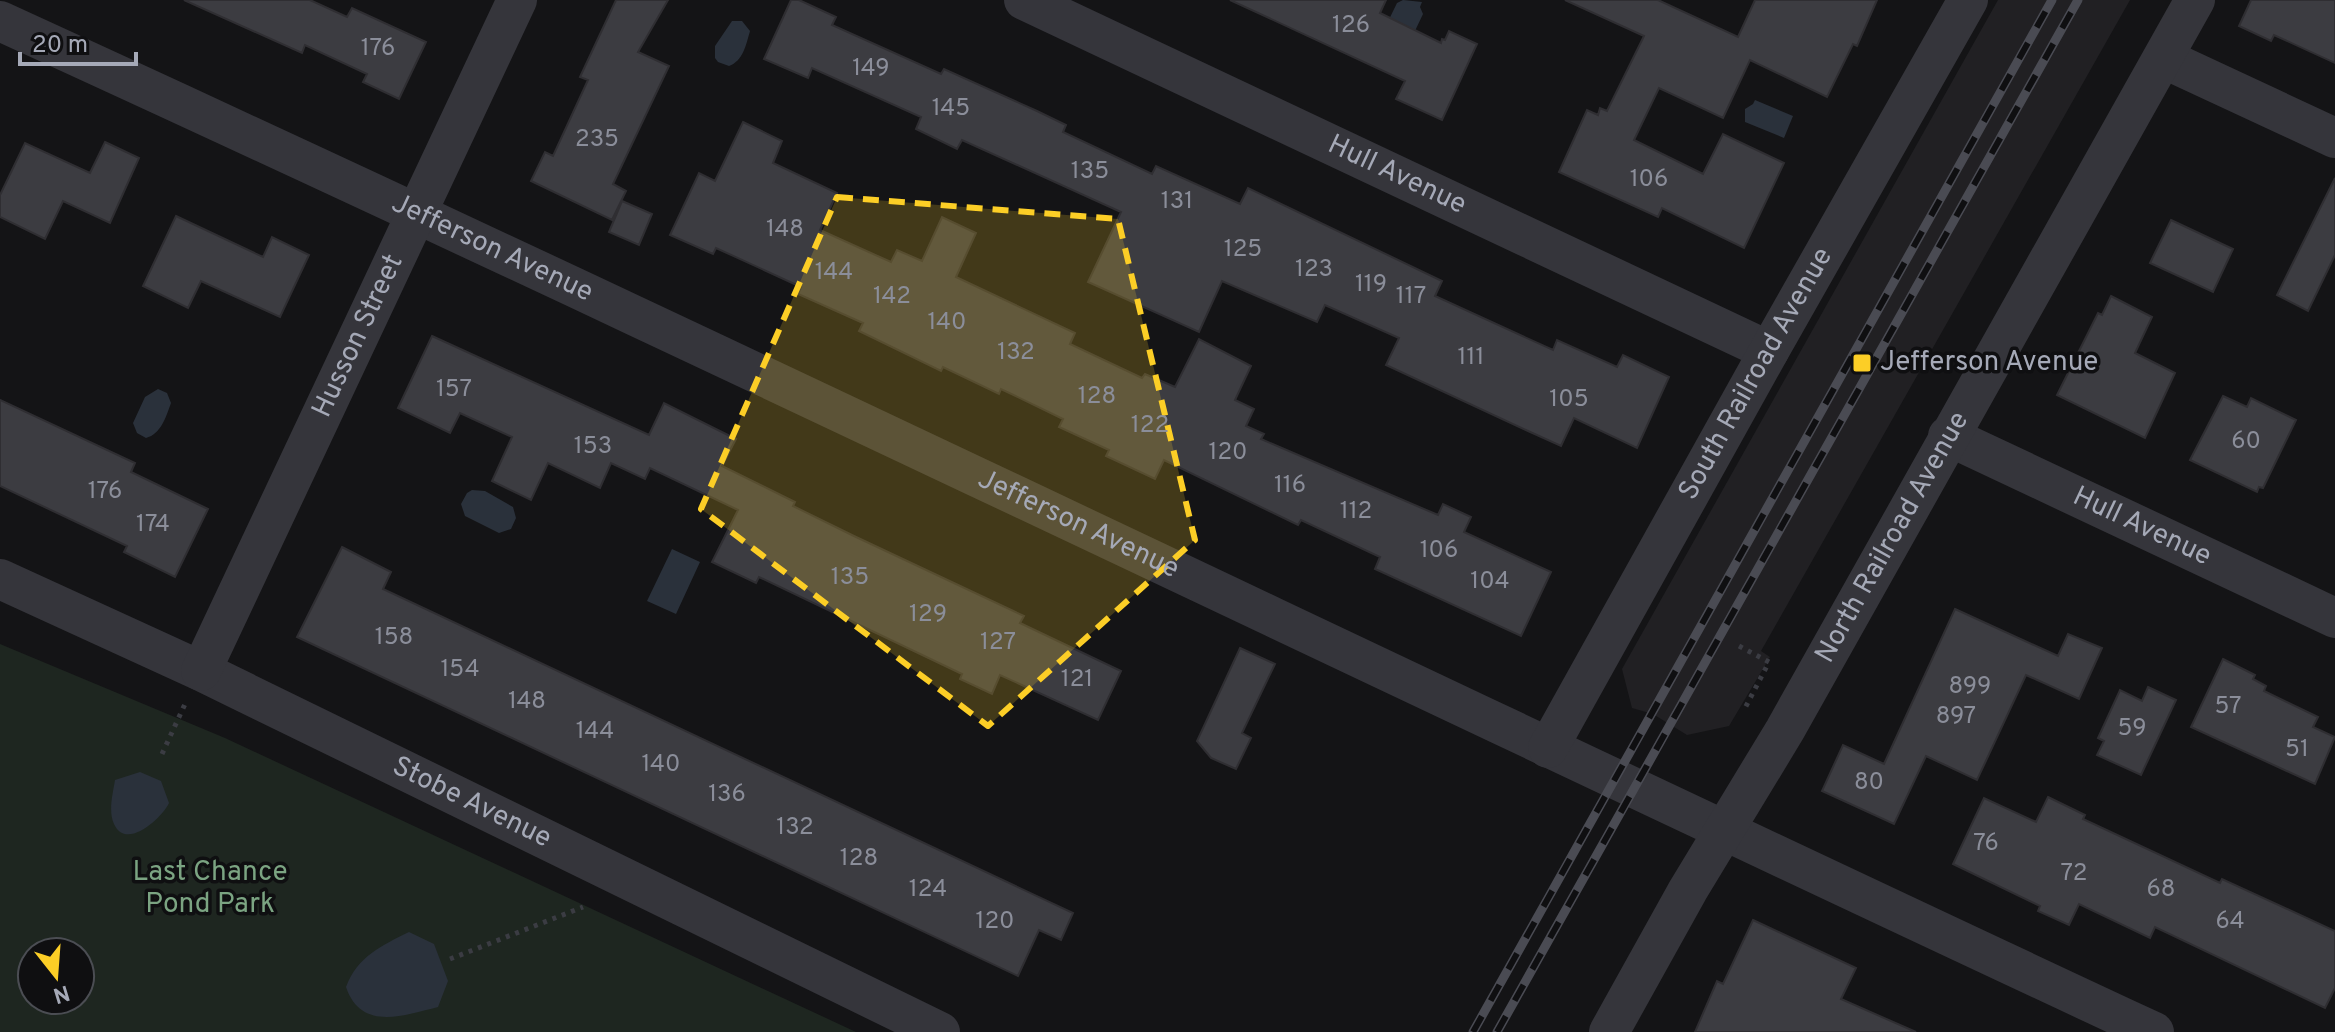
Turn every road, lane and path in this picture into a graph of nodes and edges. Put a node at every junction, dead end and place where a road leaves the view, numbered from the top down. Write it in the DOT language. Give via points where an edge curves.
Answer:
graph roads {
  1 [pos="517,0"];
  2 [pos="1024,0"];
  3 [pos="1968,0"];
  4 [pos="2195,0"];
  5 [pos="0,21"];
  6 [pos="2163,58"];
  7 [pos="2335,138"];
  8 [pos="418,213"];
  9 [pos="1769,351"];
  10 [pos="1948,436"];
  11 [pos="0,579"];
  12 [pos="2335,618"];
  13 [pos="1739,646"];
  14 [pos="201,671"];
  15 [pos="1744,710"];
  16 [pos="1548,748"];
  17 [pos="162,754"];
  18 [pos="1724,831"];
  19 [pos="583,907"];
  20 [pos="450,959"];
  21 [pos="940,1032"];
  22 [pos="1609,1032"];
  23 [pos="2154,1032"];
  1 -- 8 [label="street, Husson Street"];
  2 -- 9 [label="street, Hull Avenue"];
  3 -- 9 [label="street, South Railroad Avenue"];
  4 -- 6 [label="street, North Railroad Avenue"];
  5 -- 8 [label="street, Jefferson Avenue"];
  6 -- 7 [label="street"];
  6 -- 10 [label="street, North Railroad Avenue"];
  8 -- 14 [label="street, Husson Street"];
  8 -- 16 [label="street, Jefferson Avenue"];
  9 -- 16 [label="street, South Railroad Avenue"];
  10 -- 12 [label="street, Hull Avenue"];
  10 -- 18 [label="street, North Railroad Avenue"];
  11 -- 14 [label="street, Stobe Avenue"];
  13 -- 15 [label="path" via="1769,662"];
  14 -- 17 [label="path"];
  14 -- 21 [label="street, Stobe Avenue"];
  16 -- 18 [label="street, Jefferson Avenue"];
  18 -- 22 [label="street, North Railroad Avenue"];
  18 -- 23 [label="street, Jefferson Avenue"];
  19 -- 20 [label="path"];
}
